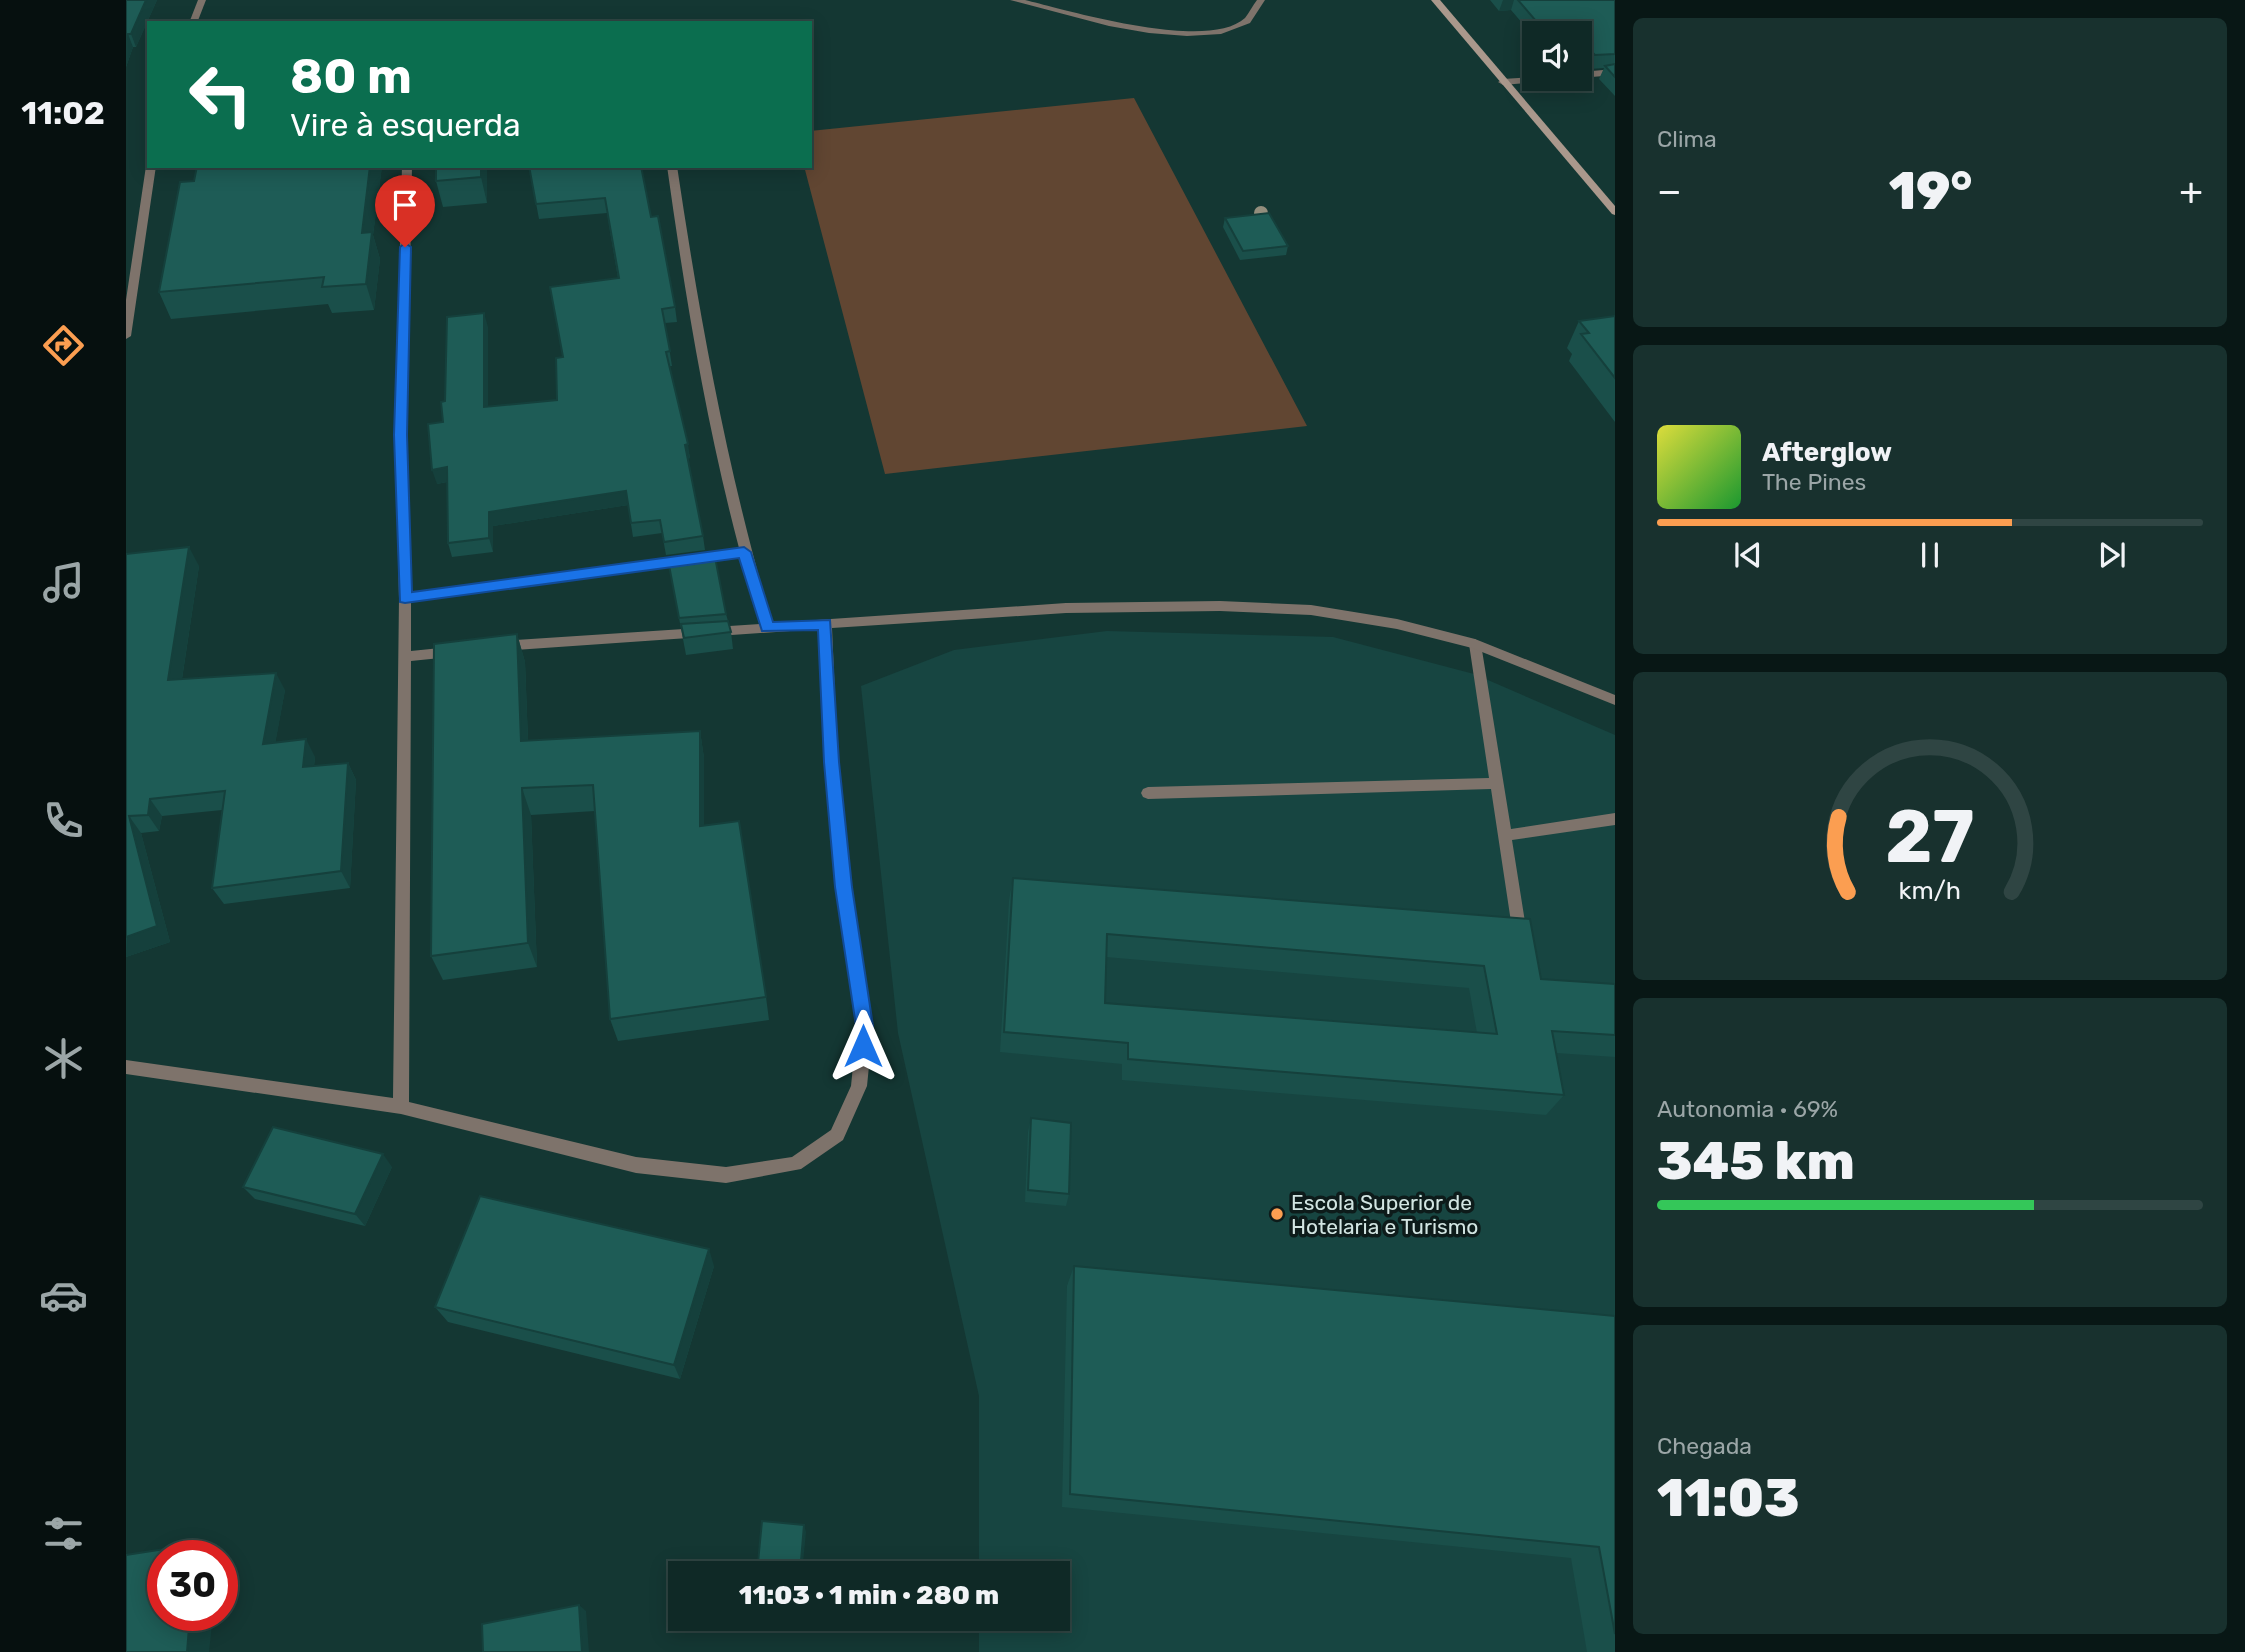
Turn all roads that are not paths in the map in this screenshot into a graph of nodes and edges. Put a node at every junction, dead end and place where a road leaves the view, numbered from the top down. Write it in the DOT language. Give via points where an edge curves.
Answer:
graph roads {
  1 [pos="202,0"];
  2 [pos="1014,0"];
  3 [pos="1261,0"];
  4 [pos="1435,0"];
  5 [pos="194,21"];
  6 [pos="1615,72"];
  7 [pos="1592,74"];
  8 [pos="1522,80"];
  9 [pos="1503,82"];
  10 [pos="151,168"];
  11 [pos="407,168"];
  12 [pos="672,168"];
  13 [pos="1615,212"];
  14 [pos="126,335"];
  15 [pos="744,552"];
  16 [pos="405,598"];
  17 [pos="825,624"];
  18 [pos="767,628"];
  19 [pos="1475,644"];
  20 [pos="490,648"];
  21 [pos="465,650"];
  22 [pos="403,657"];
  23 [pos="1615,700"];
  24 [pos="1498,783"];
  25 [pos="1148,793"];
  26 [pos="1615,819"];
  27 [pos="1506,835"];
  28 [pos="1518,922"];
  29 [pos="126,1066"];
  30 [pos="401,1107"];
  1 -- 5 [label="street"];
  2 -- 3 [label="street" via="1146,31 1197,36 1242,26"];
  4 -- 9 [label="main road"];
  6 -- 7 [label="street"];
  8 -- 9 [label="street"];
  9 -- 13 [label="main road"];
  10 -- 14 [label="street"];
  11 -- 16 [label="street" via="401,435"];
  12 -- 15 [label="street" via="707,392"];
  15 -- 16 [label="street"];
  15 -- 18 [label="street"];
  16 -- 22 [label="street"];
  17 -- 18 [label="street"];
  17 -- 19 [label="street" via="1066,608 1220,606 1311,610 1397,624"];
  17 -- 30 [label="street" via="831,762 865,1026 859,1086 837,1135 795,1164 726,1175 636,1165"];
  18 -- 20 [label="street"];
  19 -- 23 [label="street"];
  19 -- 24 [label="street"];
  21 -- 22 [label="street"];
  22 -- 30 [label="street"];
  24 -- 25 [label="street"];
  24 -- 27 [label="street"];
  26 -- 27 [label="street"];
  27 -- 28 [label="street"];
  29 -- 30 [label="street"];
}
